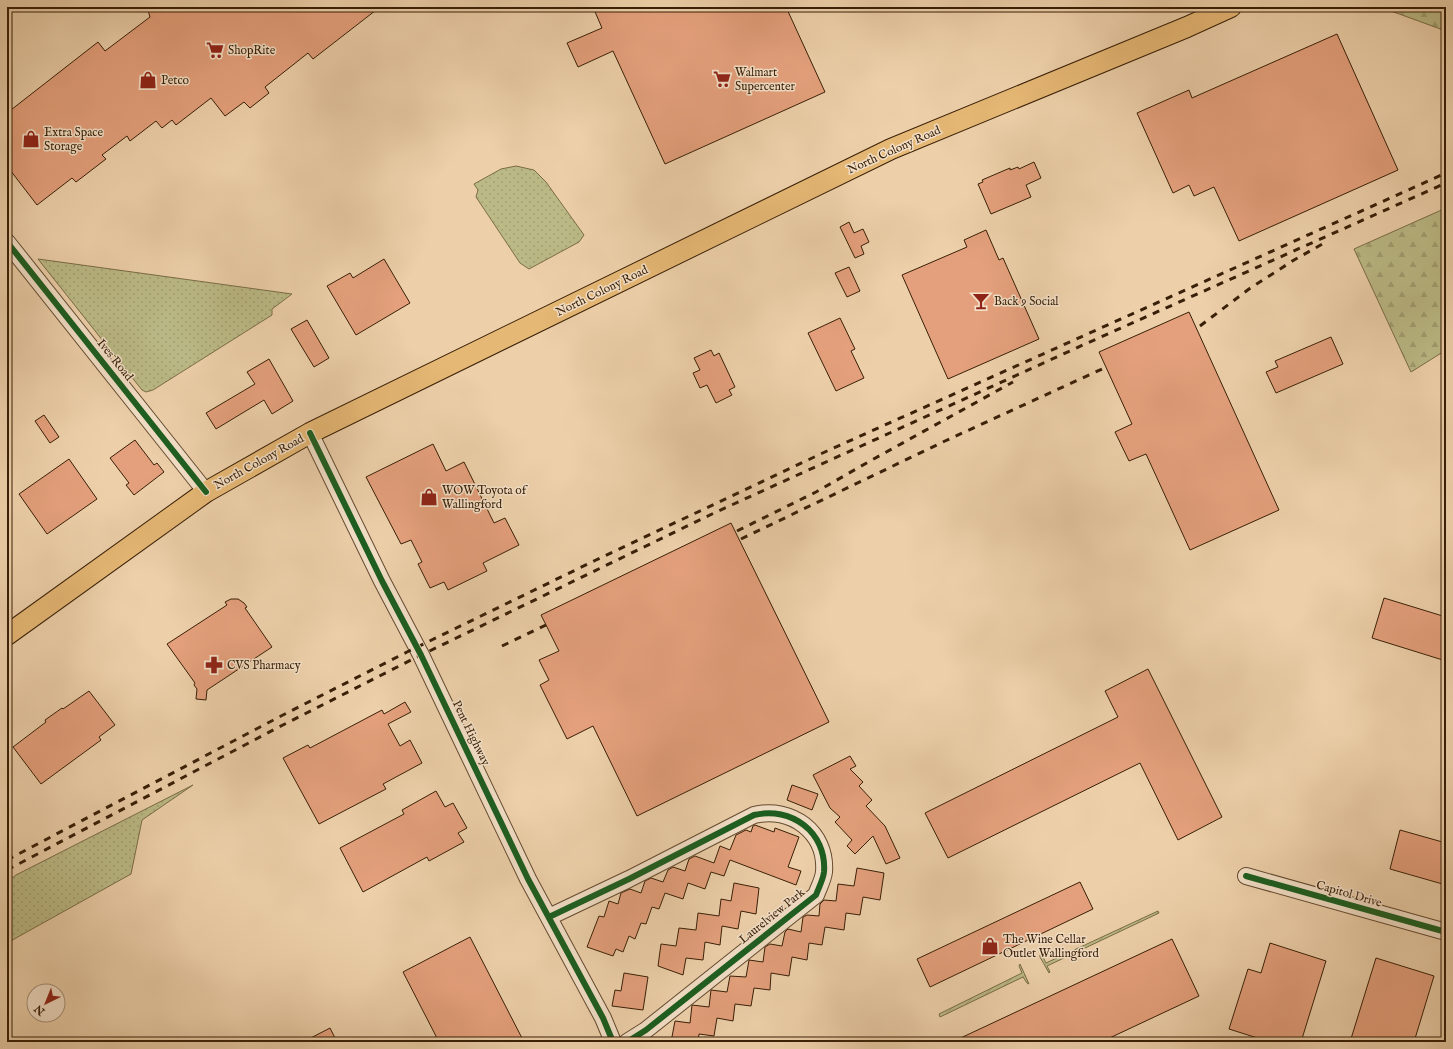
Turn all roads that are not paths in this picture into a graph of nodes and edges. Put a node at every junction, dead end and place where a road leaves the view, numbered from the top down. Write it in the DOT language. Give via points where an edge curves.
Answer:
graph roads {
  1 [pos="1231,7"];
  2 [pos="7,242"];
  3 [pos="310,433"];
  4 [pos="206,492"];
  5 [pos="7,635"];
  6 [pos="1246,876"];
  7 [pos="549,917"];
  8 [pos="1446,932"];
  9 [pos="613,1042"];
  10 [pos="627,1042"];
  1 -- 3 [label="main road, North Colony Road" via="891,149"];
  2 -- 4 [label="street, Ives Road"];
  3 -- 4 [label="main road, North Colony Road"];
  3 -- 7 [label="street, Pent Highway" via="421,655 528,879"];
  4 -- 5 [label="main road, North Colony Road"];
  6 -- 8 [label="street, Capitol Drive"];
  7 -- 9 [label="street, Pent Highway" via="603,1018"];
  7 -- 10 [label="street, Laurelview Park" via="754,815 772,812 784,814 800,822 813,834 824,865 816,895 646,1030"];
}
